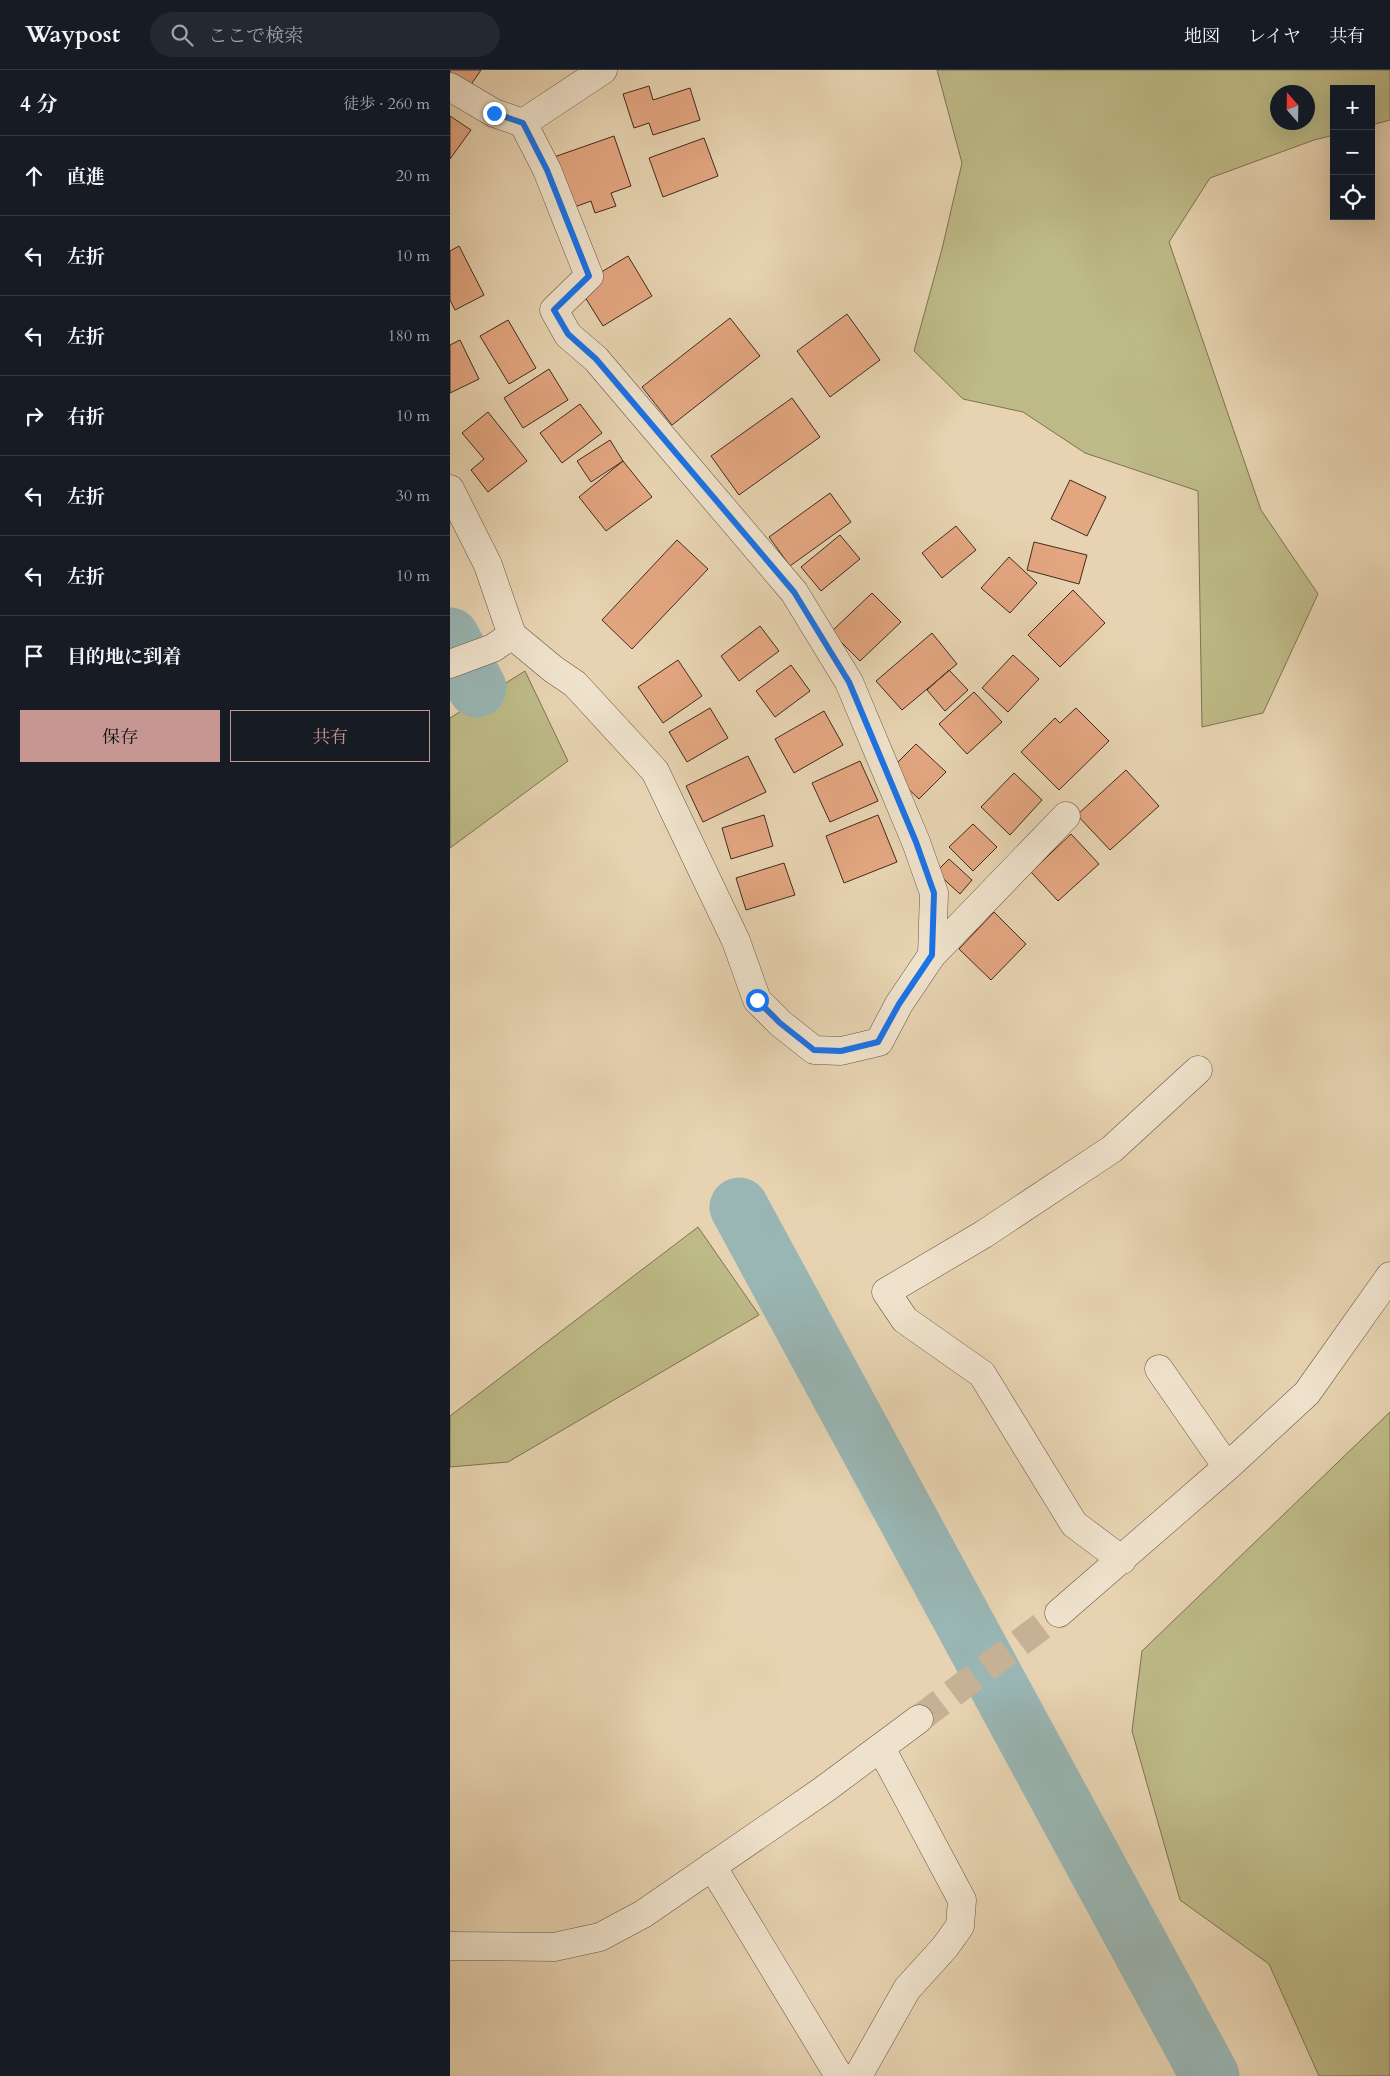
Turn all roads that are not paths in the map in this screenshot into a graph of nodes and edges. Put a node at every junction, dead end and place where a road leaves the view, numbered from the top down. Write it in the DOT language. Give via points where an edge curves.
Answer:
graph roads {
  1 [pos="603,70"];
  2 [pos="450,87"];
  3 [pos="523,123"];
  4 [pos="450,489"];
  5 [pos="503,642"];
  6 [pos="450,664"];
  7 [pos="1066,816"];
  8 [pos="932,955"];
  9 [pos="1198,1070"];
  10 [pos="1390,1276"];
  11 [pos="1159,1368"];
  12 [pos="1227,1467"];
  13 [pos="1122,1560"];
  14 [pos="1059,1613"];
  15 [pos="919,1719"];
  16 [pos="881,1748"];
  17 [pos="712,1866"];
  18 [pos="450,1946"];
  19 [pos="839,2076"];
  20 [pos="858,2076"];
  1 -- 3 [label="street"];
  2 -- 3 [label="street" via="494,113"];
  3 -- 8 [label="street" via="547,170 589,276 554,310 568,334 596,359 794,592 849,682 934,893"];
  4 -- 5 [label="street" via="488,565"];
  5 -- 6 [label="street"];
  5 -- 8 [label="street" via="575,684 655,771 736,941 757,1000 814,1050 841,1051 878,1042"];
  7 -- 8 [label="street"];
  9 -- 13 [label="street" via="1112,1149 984,1234 886,1292 905,1320 982,1374 1074,1524"];
  10 -- 12 [label="street" via="1308,1393"];
  11 -- 12 [label="street"];
  12 -- 13 [label="street"];
  13 -- 14 [label="street"];
  15 -- 16 [label="street"];
  16 -- 17 [label="street"];
  16 -- 20 [label="street" via="962,1900 960,1926 907,1989"];
  17 -- 18 [label="street" via="643,1914 600,1937 554,1947"];
  17 -- 19 [label="street"];
}
